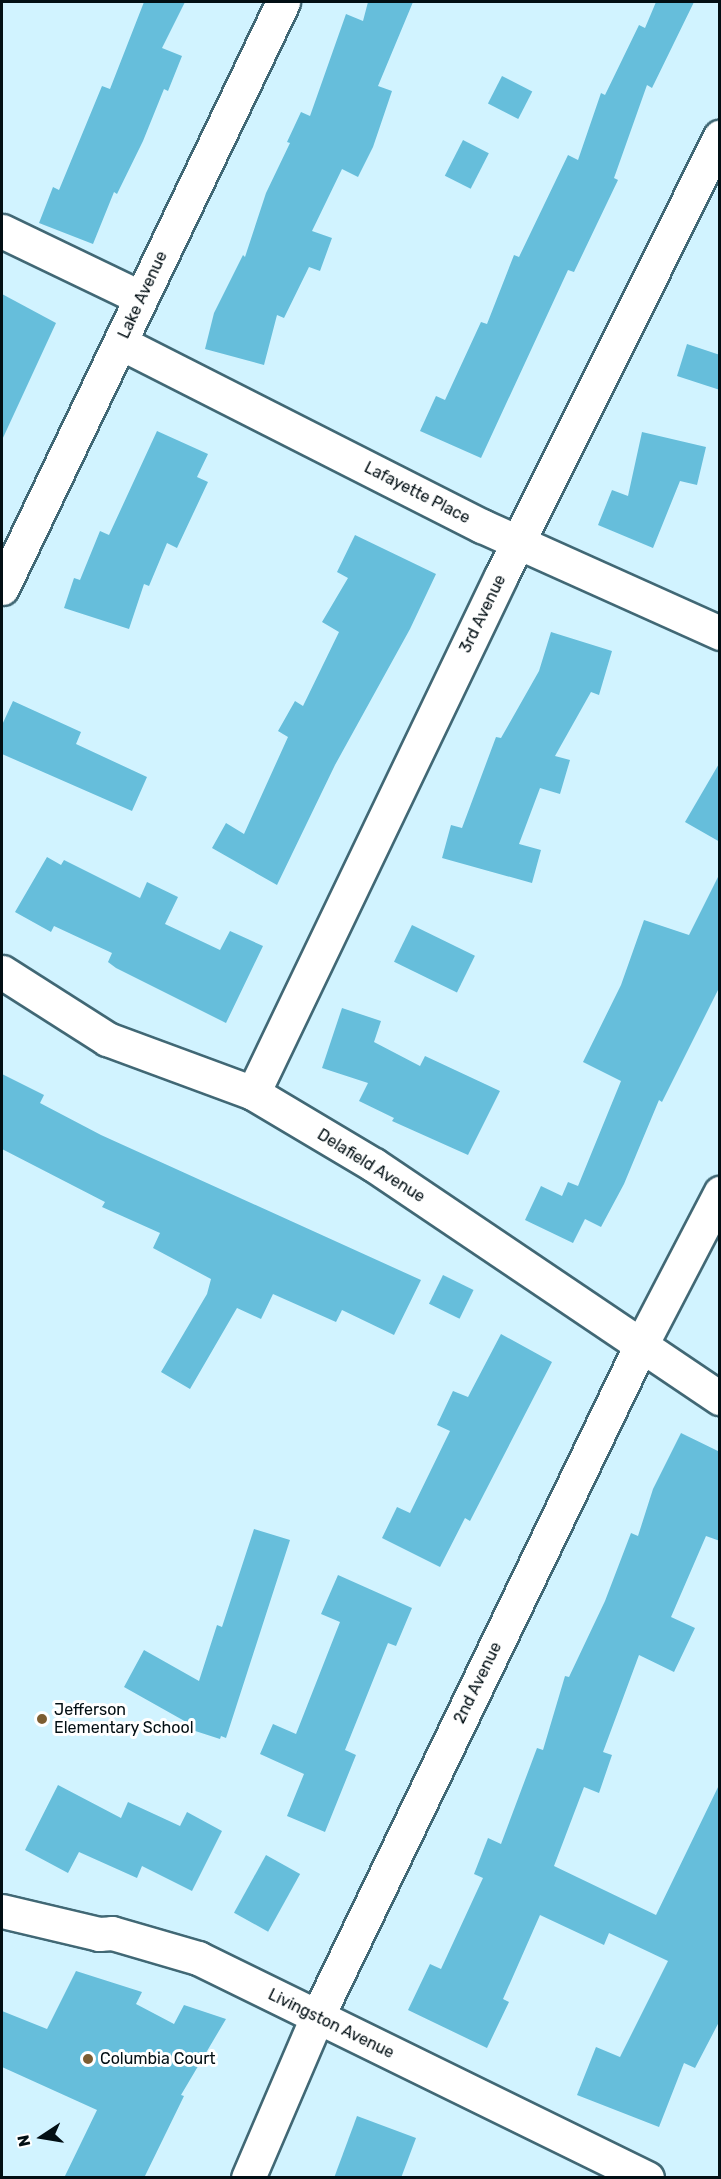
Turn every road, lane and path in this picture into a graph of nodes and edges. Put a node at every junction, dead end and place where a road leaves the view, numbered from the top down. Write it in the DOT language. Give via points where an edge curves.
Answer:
graph roads {
  1 [pos="283,2"];
  2 [pos="720,137"];
  3 [pos="2,231"];
  4 [pos="141,298"];
  5 [pos="121,343"];
  6 [pos="519,543"];
  7 [pos="2,588"];
  8 [pos="720,633"];
  9 [pos="2,972"];
  10 [pos="253,1093"];
  11 [pos="720,1193"];
  12 [pos="640,1347"];
  13 [pos="720,1398"];
  14 [pos="2,1911"];
  15 [pos="317,2017"];
  16 [pos="248,2178"];
  17 [pos="646,2178"];
  1 -- 4 [label="street, Lake Avenue"];
  2 -- 6 [label="street, 3rd Avenue"];
  3 -- 4 [label="street"];
  4 -- 5 [label="street, Lake Avenue"];
  5 -- 6 [label="street, Lafayette Place"];
  5 -- 7 [label="street, Lake Avenue"];
  6 -- 8 [label="street, Lafayette Place"];
  6 -- 10 [label="street, 3rd Avenue"];
  9 -- 10 [label="street, Delafield Avenue" via="107,1039"];
  10 -- 12 [label="street, Delafield Avenue" via="374,1165"];
  11 -- 12 [label="street, 2nd Avenue"];
  12 -- 13 [label="street, Delafield Avenue"];
  12 -- 15 [label="street, 2nd Avenue"];
  14 -- 15 [label="street, Livingston Avenue" via="99,1934 112,1933 187,1955"];
  15 -- 16 [label="street, 2nd Avenue"];
  15 -- 17 [label="street, Livingston Avenue"];
}
